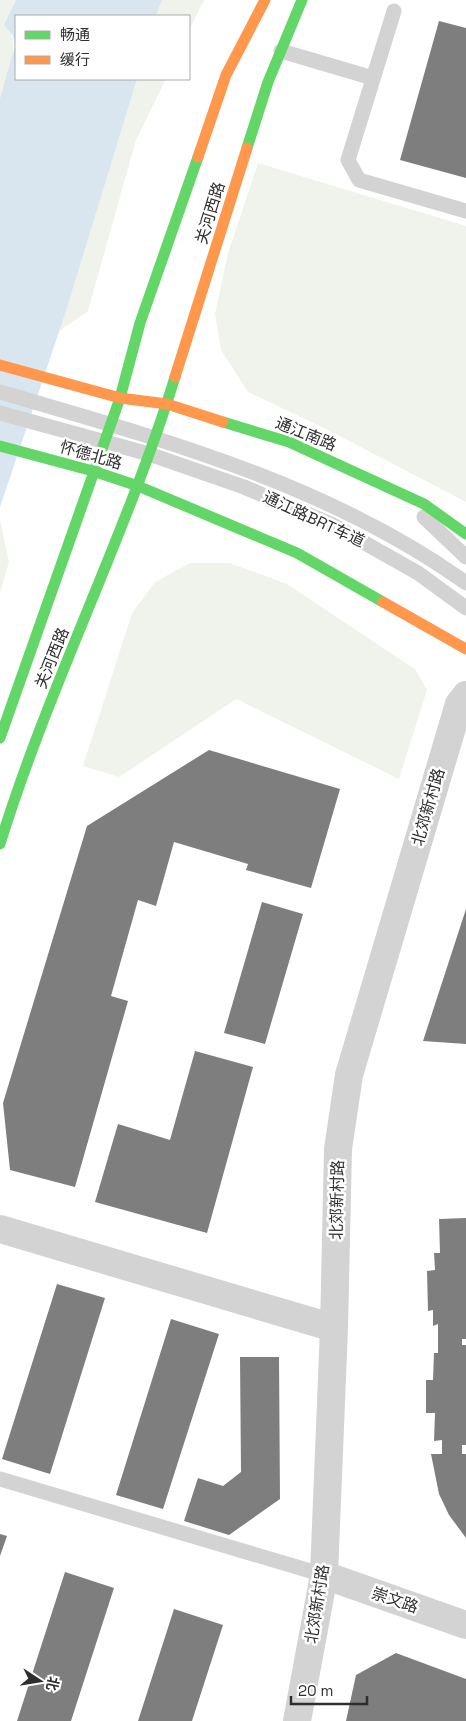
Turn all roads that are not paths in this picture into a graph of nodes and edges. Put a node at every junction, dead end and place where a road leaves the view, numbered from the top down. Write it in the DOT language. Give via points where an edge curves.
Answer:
graph roads {
  1 [pos="265,0"];
  2 [pos="302,0"];
  3 [pos="394,11"];
  4 [pos="280,51"];
  5 [pos="374,78"];
  6 [pos="466,211"];
  7 [pos="0,365"];
  8 [pos="0,392"];
  9 [pos="120,398"];
  10 [pos="167,404"];
  11 [pos="0,413"];
  12 [pos="110,424"];
  13 [pos="155,438"];
  14 [pos="103,442"];
  15 [pos="0,446"];
  16 [pos="149,454"];
  17 [pos="93,471"];
  18 [pos="360,474"];
  19 [pos="138,486"];
  20 [pos="466,534"];
  21 [pos="466,558"];
  22 [pos="466,583"];
  23 [pos="466,608"];
  24 [pos="466,649"];
  25 [pos="466,695"];
  26 [pos="0,738"];
  27 [pos="0,844"];
  28 [pos="0,1229"];
  29 [pos="334,1328"];
  30 [pos="0,1479"];
  31 [pos="324,1575"];
  32 [pos="466,1625"];
  33 [pos="297,1721"];
  1 -- 9 [label="main road, 关河西路" via="226,75 140,323"];
  2 -- 4 [label="main road, 关河西路"];
  3 -- 5 [label="lane"];
  4 -- 5 [label="lane"];
  4 -- 10 [label="main road, 关河西路"];
  5 -- 6 [label="lane" via="348,160 359,180"];
  7 -- 9 [label="main road"];
  8 -- 12 [label="lane, 通江路BRT车道"];
  9 -- 10 [label="main road, 通江南路"];
  9 -- 12 [label="main road, 关河西路"];
  10 -- 13 [label="main road, 关河西路"];
  10 -- 18 [label="main road, 通江南路" via="289,442"];
  11 -- 14 [label="lane, 通江路BRT车道"];
  12 -- 13 [label="lane, 通江路BRT车道"];
  12 -- 14 [label="main road, 关河西路"];
  13 -- 16 [label="main road, 关河西路"];
  13 -- 22 [label="lane, 通江路BRT车道" via="298,489 390,534"];
  14 -- 16 [label="lane, 通江路BRT车道"];
  14 -- 17 [label="main road, 关河西路"];
  15 -- 17 [label="main road, 怀德北路"];
  16 -- 19 [label="main road, 关河西路"];
  16 -- 23 [label="lane, 通江路BRT车道" via="244,487 334,526 418,572"];
  17 -- 19 [label="main road, 怀德北路"];
  17 -- 26 [label="main road, 关河西路"];
  18 -- 20 [label="main road, 通江南路" via="424,504"];
  18 -- 21 [label="lane" via="420,514"];
  19 -- 24 [label="main road" via="298,553"];
  19 -- 27 [label="main road, 关河西路" via="18,788"];
  25 -- 29 [label="street, 北郊新村路" via="459,704 349,1075 338,1149"];
  28 -- 29 [label="street"];
  29 -- 31 [label="street, 北郊新村路"];
  30 -- 31 [label="lane"];
  31 -- 32 [label="street, 崇文路"];
  31 -- 33 [label="street, 北郊新村路"];
}
